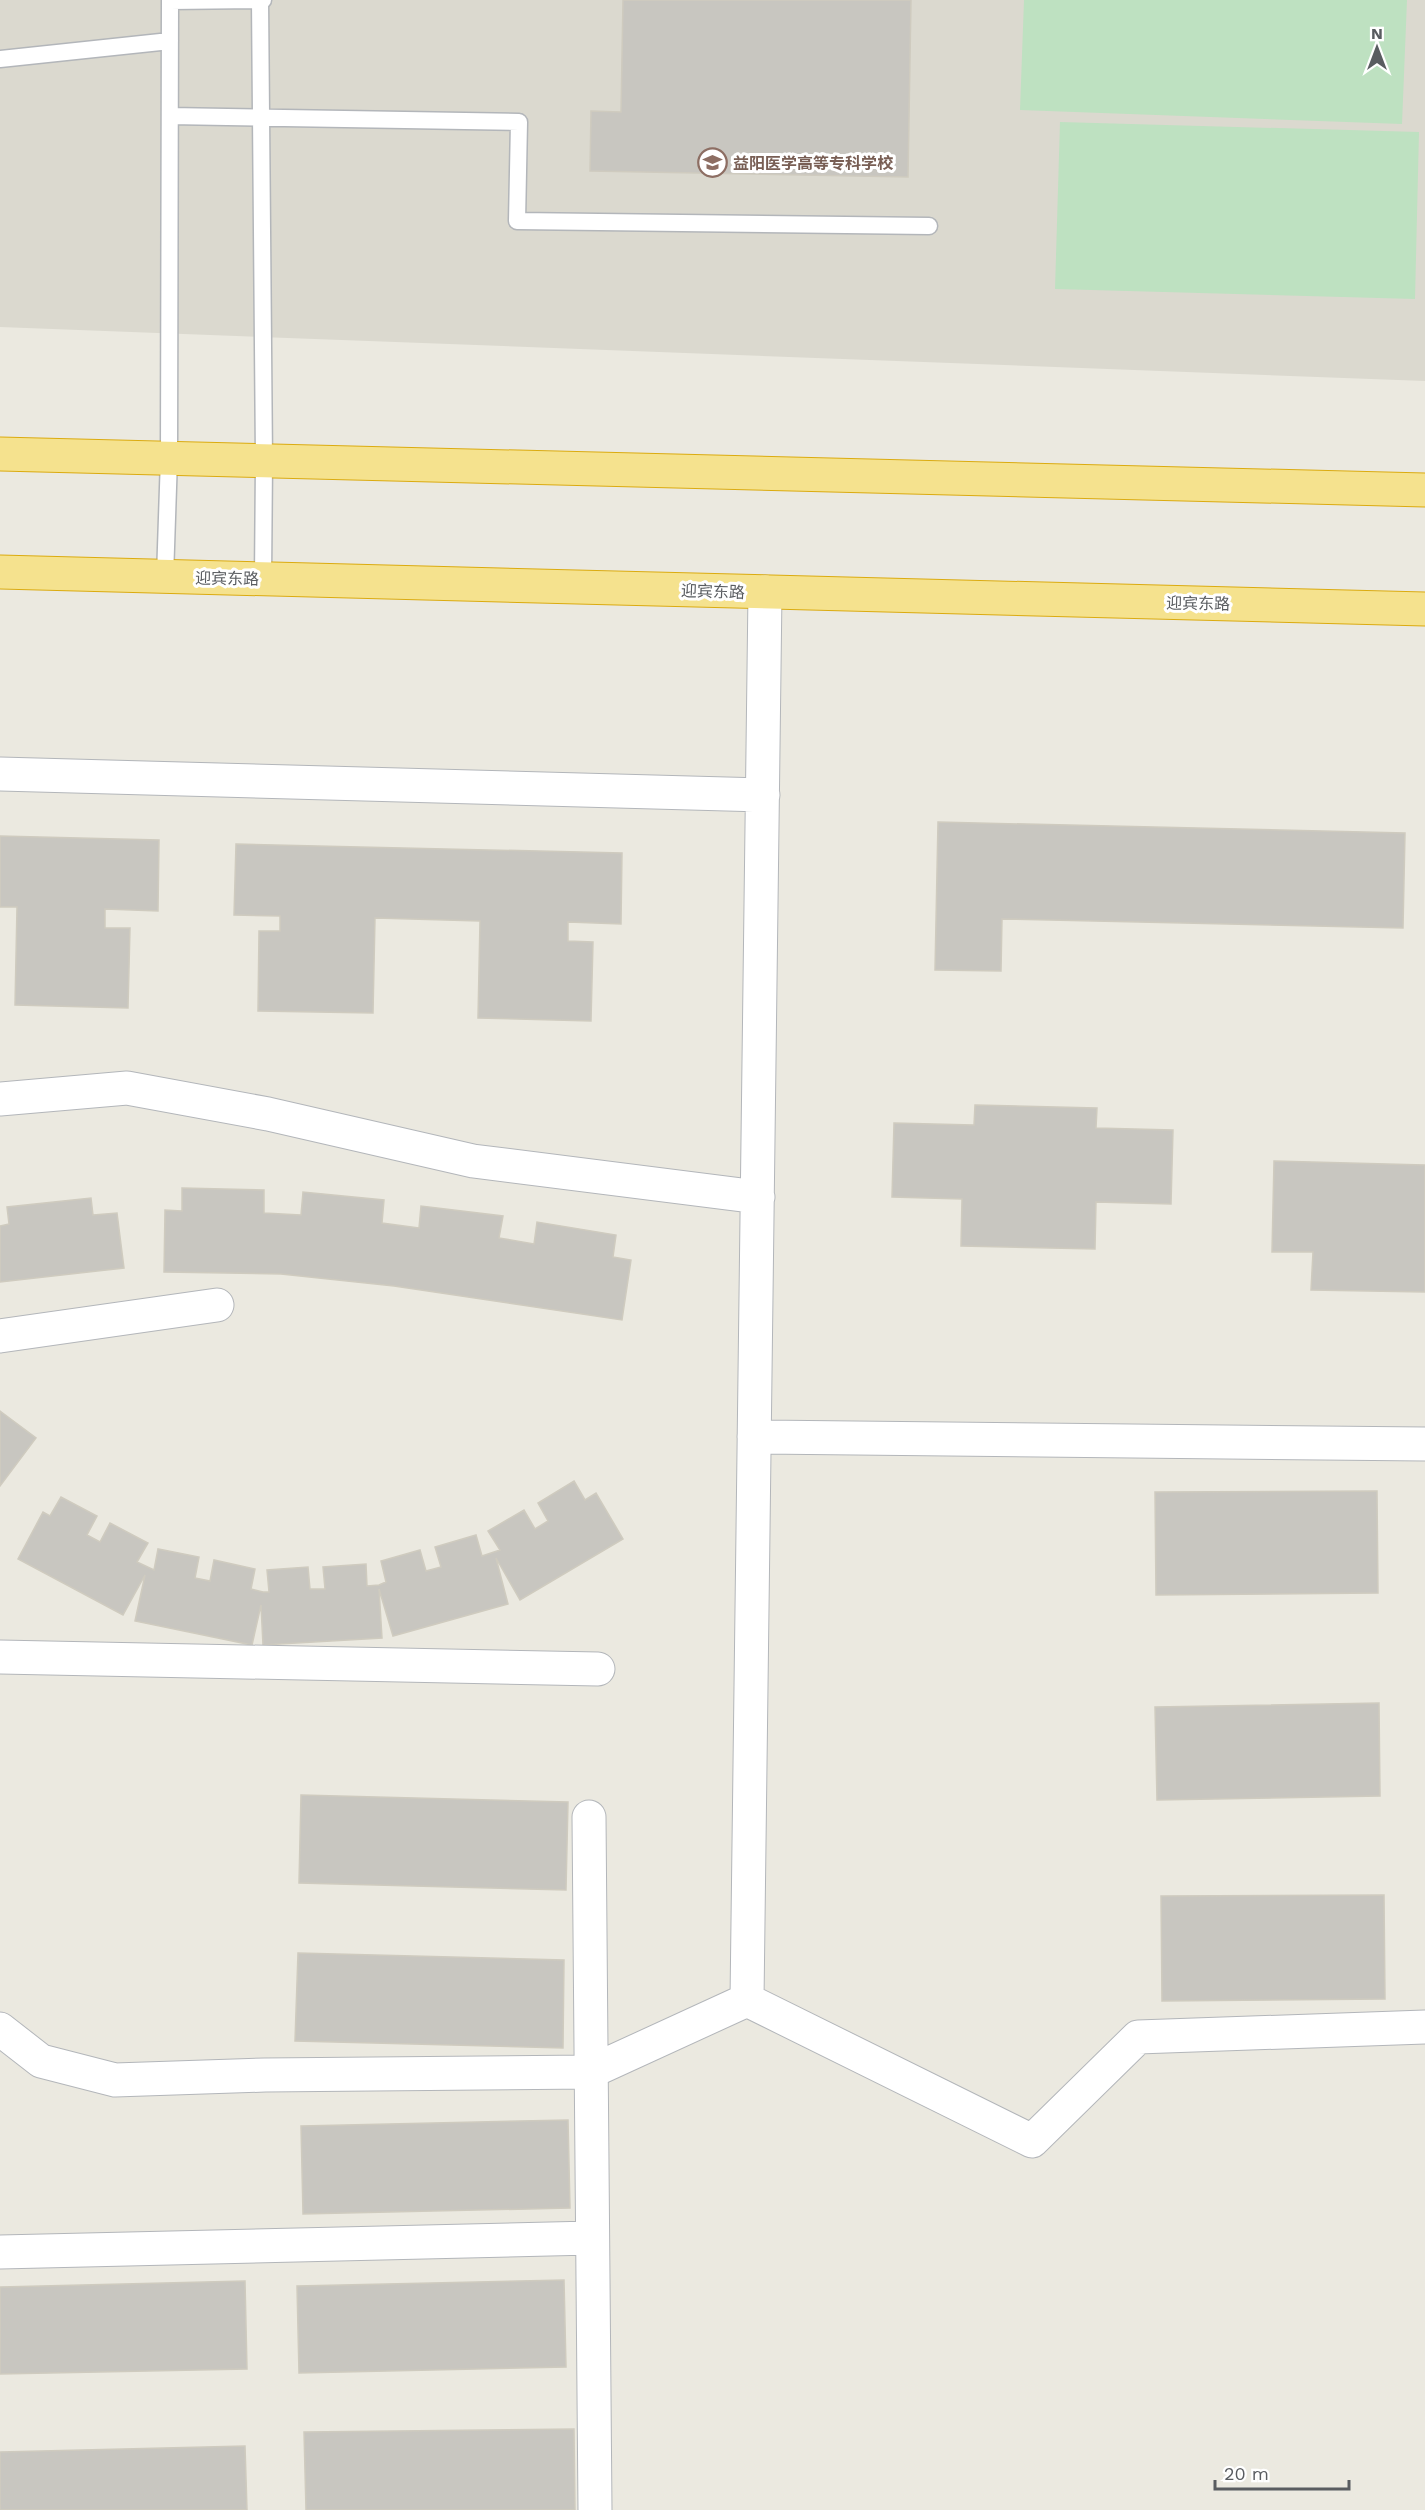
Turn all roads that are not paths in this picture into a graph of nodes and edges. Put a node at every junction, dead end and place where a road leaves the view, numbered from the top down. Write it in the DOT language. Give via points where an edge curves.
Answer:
graph roads {
  1 [pos="170,0"];
  2 [pos="261,0"];
  3 [pos="170,41"];
  4 [pos="0,59"];
  5 [pos="170,116"];
  6 [pos="261,119"];
  7 [pos="929,226"];
  8 [pos="0,454"];
  9 [pos="169,458"];
  10 [pos="264,461"];
  11 [pos="1425,490"];
  12 [pos="0,572"];
  13 [pos="165,576"];
  14 [pos="263,579"];
  15 [pos="765,592"];
  16 [pos="1425,609"];
  17 [pos="0,774"];
  18 [pos="763,795"];
  19 [pos="0,1099"];
  20 [pos="758,1197"];
  21 [pos="217,1305"];
  22 [pos="0,1336"];
  23 [pos="754,1437"];
  24 [pos="1425,1444"];
  25 [pos="0,1657"];
  26 [pos="598,1669"];
  27 [pos="589,1817"];
  28 [pos="747,2000"];
  29 [pos="1425,2027"];
  30 [pos="0,2030"];
  31 [pos="591,2072"];
  32 [pos="592,2238"];
  33 [pos="0,2252"];
  34 [pos="595,2510"];
  1 -- 2 [label="lane"];
  1 -- 3 [label="lane"];
  2 -- 6 [label="lane"];
  3 -- 4 [label="lane"];
  3 -- 5 [label="lane"];
  5 -- 6 [label="lane"];
  5 -- 9 [label="lane"];
  6 -- 7 [label="lane" via="519,122 517,221"];
  6 -- 10 [label="lane"];
  8 -- 9 [label="highway"];
  9 -- 10 [label="highway"];
  9 -- 13 [label="lane"];
  10 -- 11 [label="highway"];
  10 -- 14 [label="lane"];
  12 -- 13 [label="highway, 迎宾东路"];
  13 -- 14 [label="highway, 迎宾东路"];
  14 -- 15 [label="highway, 迎宾东路"];
  15 -- 16 [label="highway, 迎宾东路"];
  15 -- 18 [label="street"];
  17 -- 18 [label="street"];
  18 -- 20 [label="street"];
  19 -- 20 [label="street" via="127,1088 268,1114 473,1161"];
  20 -- 23 [label="street"];
  21 -- 22 [label="street"];
  23 -- 24 [label="street"];
  23 -- 28 [label="street"];
  25 -- 26 [label="street"];
  27 -- 31 [label="street"];
  28 -- 29 [label="street" via="1032,2141 1138,2037"];
  28 -- 31 [label="street"];
  30 -- 31 [label="street" via="41,2061 115,2080"];
  31 -- 32 [label="street"];
  32 -- 33 [label="street"];
  32 -- 34 [label="street"];
}
